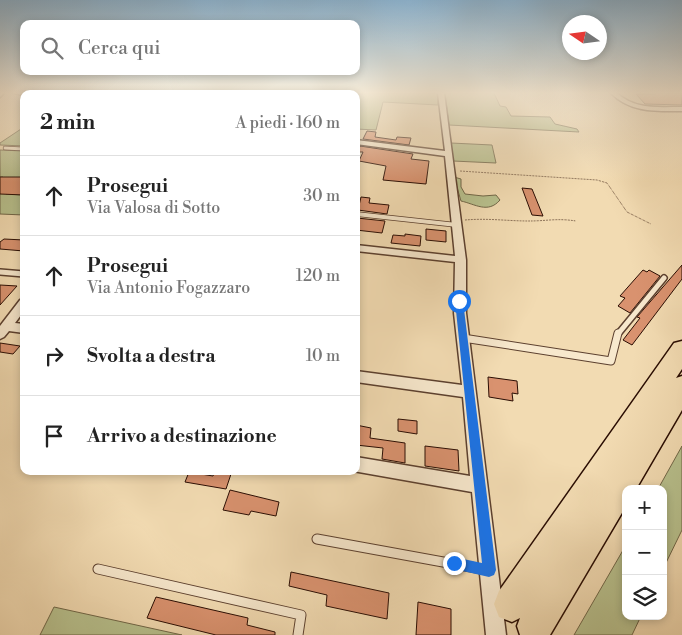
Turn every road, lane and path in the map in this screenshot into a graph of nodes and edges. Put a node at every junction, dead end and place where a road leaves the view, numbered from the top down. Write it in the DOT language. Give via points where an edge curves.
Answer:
graph roads {
  1 [pos="444,123"];
  2 [pos="360,143"];
  3 [pos="4,148"];
  4 [pos="20,148"];
  5 [pos="448,154"];
  6 [pos="450,170"];
  7 [pos="360,214"];
  8 [pos="457,222"];
  9 [pos="576,222"];
  10 [pos="651,224"];
  11 [pos="360,248"];
  12 [pos="461,260"];
  13 [pos="0,272"];
  14 [pos="20,274"];
  15 [pos="664,278"];
  16 [pos="20,308"];
  17 [pos="20,329"];
  18 [pos="3,330"];
  19 [pos="464,338"];
  20 [pos="682,350"];
  21 [pos="360,377"];
  22 [pos="682,387"];
  23 [pos="470,392"];
  24 [pos="360,466"];
  25 [pos="480,485"];
  26 [pos="317,539"];
  27 [pos="98,569"];
  28 [pos="489,570"];
  29 [pos="512,604"];
  30 [pos="535,626"];
  31 [pos="298,635"];
  32 [pos="496,635"];
  1 -- 5 [label="street"];
  2 -- 5 [label="street"];
  3 -- 4 [label="lane"];
  5 -- 6 [label="street"];
  6 -- 8 [label="street"];
  6 -- 10 [label="path" via="597,180 607,184 627,212"];
  7 -- 8 [label="lane"];
  8 -- 9 [label="path" via="488,218 529,221 558,218"];
  8 -- 12 [label="street"];
  11 -- 12 [label="street"];
  12 -- 19 [label="street" via="459,301"];
  13 -- 14 [label="lane"];
  15 -- 19 [label="lane" via="618,333 610,361"];
  16 -- 18 [label="street"];
  17 -- 18 [label="street"];
  19 -- 23 [label="street"];
  20 -- 29 [label="highway"];
  21 -- 23 [label="street"];
  22 -- 30 [label="highway"];
  23 -- 25 [label="street"];
  24 -- 25 [label="street"];
  25 -- 28 [label="street"];
  26 -- 28 [label="lane"];
  27 -- 31 [label="lane" via="301,615"];
  28 -- 32 [label="street"];
}
